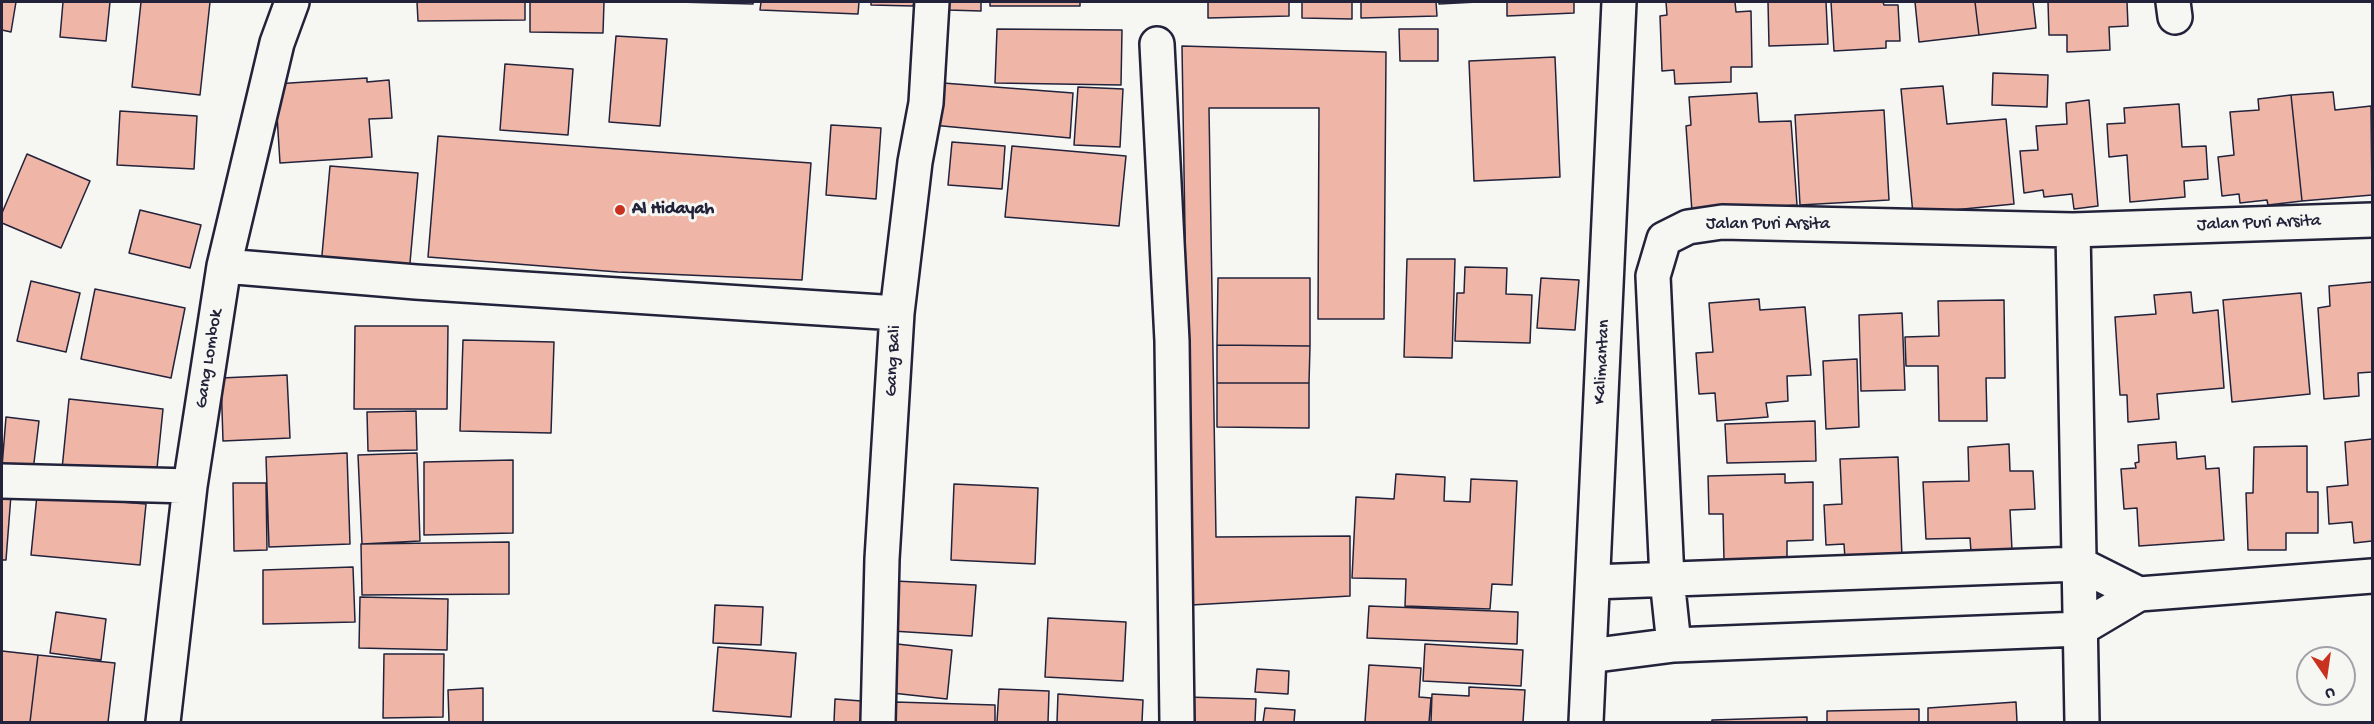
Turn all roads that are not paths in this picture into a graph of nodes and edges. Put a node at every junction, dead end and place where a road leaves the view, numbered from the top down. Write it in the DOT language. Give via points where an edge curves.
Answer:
graph roads {
  1 [pos="292,2"];
  2 [pos="932,2"];
  3 [pos="1619,2"];
  4 [pos="1157,44"];
  5 [pos="2373,220"];
  6 [pos="2073,230"];
  7 [pos="224,266"];
  8 [pos="897,313"];
  9 [pos="2,481"];
  10 [pos="190,486"];
  11 [pos="2079,564"];
  12 [pos="2373,576"];
  13 [pos="1667,579"];
  14 [pos="1593,582"];
  15 [pos="2139,594"];
  16 [pos="2080,628"];
  17 [pos="1674,645"];
  18 [pos="1589,656"];
  19 [pos="163,723"];
  20 [pos="878,723"];
  21 [pos="1177,723"];
  22 [pos="1586,723"];
  23 [pos="2082,723"];
  1 -- 7 [label="street, Gang Lombok" via="277,43"];
  2 -- 8 [label="street, Gang Bali" via="926,103"];
  3 -- 14 [label="street, Kalimantan"];
  4 -- 21 [label="street" via="1172,341"];
  5 -- 6 [label="street, Jalan Puri Arsita"];
  6 -- 11 [label="street"];
  6 -- 13 [label="street, Jalan Puri Arsita" via="1722,222 1688,227 1664,239 1653,276"];
  7 -- 8 [label="street"];
  7 -- 10 [label="street, Gang Lombok"];
  8 -- 20 [label="street, Gang Bali" via="882,559"];
  9 -- 10 [label="street"];
  10 -- 19 [label="street, Gang Lombok"];
  11 -- 13 [label="street"];
  11 -- 15 [label="street"];
  11 -- 16 [label="street"];
  12 -- 15 [label="street"];
  13 -- 14 [label="street"];
  13 -- 17 [label="street, Jalan Puri Arsita"];
  14 -- 18 [label="street, Kalimantan"];
  15 -- 16 [label="street"];
  16 -- 17 [label="street"];
  16 -- 23 [label="street"];
  17 -- 18 [label="street"];
  18 -- 22 [label="street, Kalimantan"];
}
